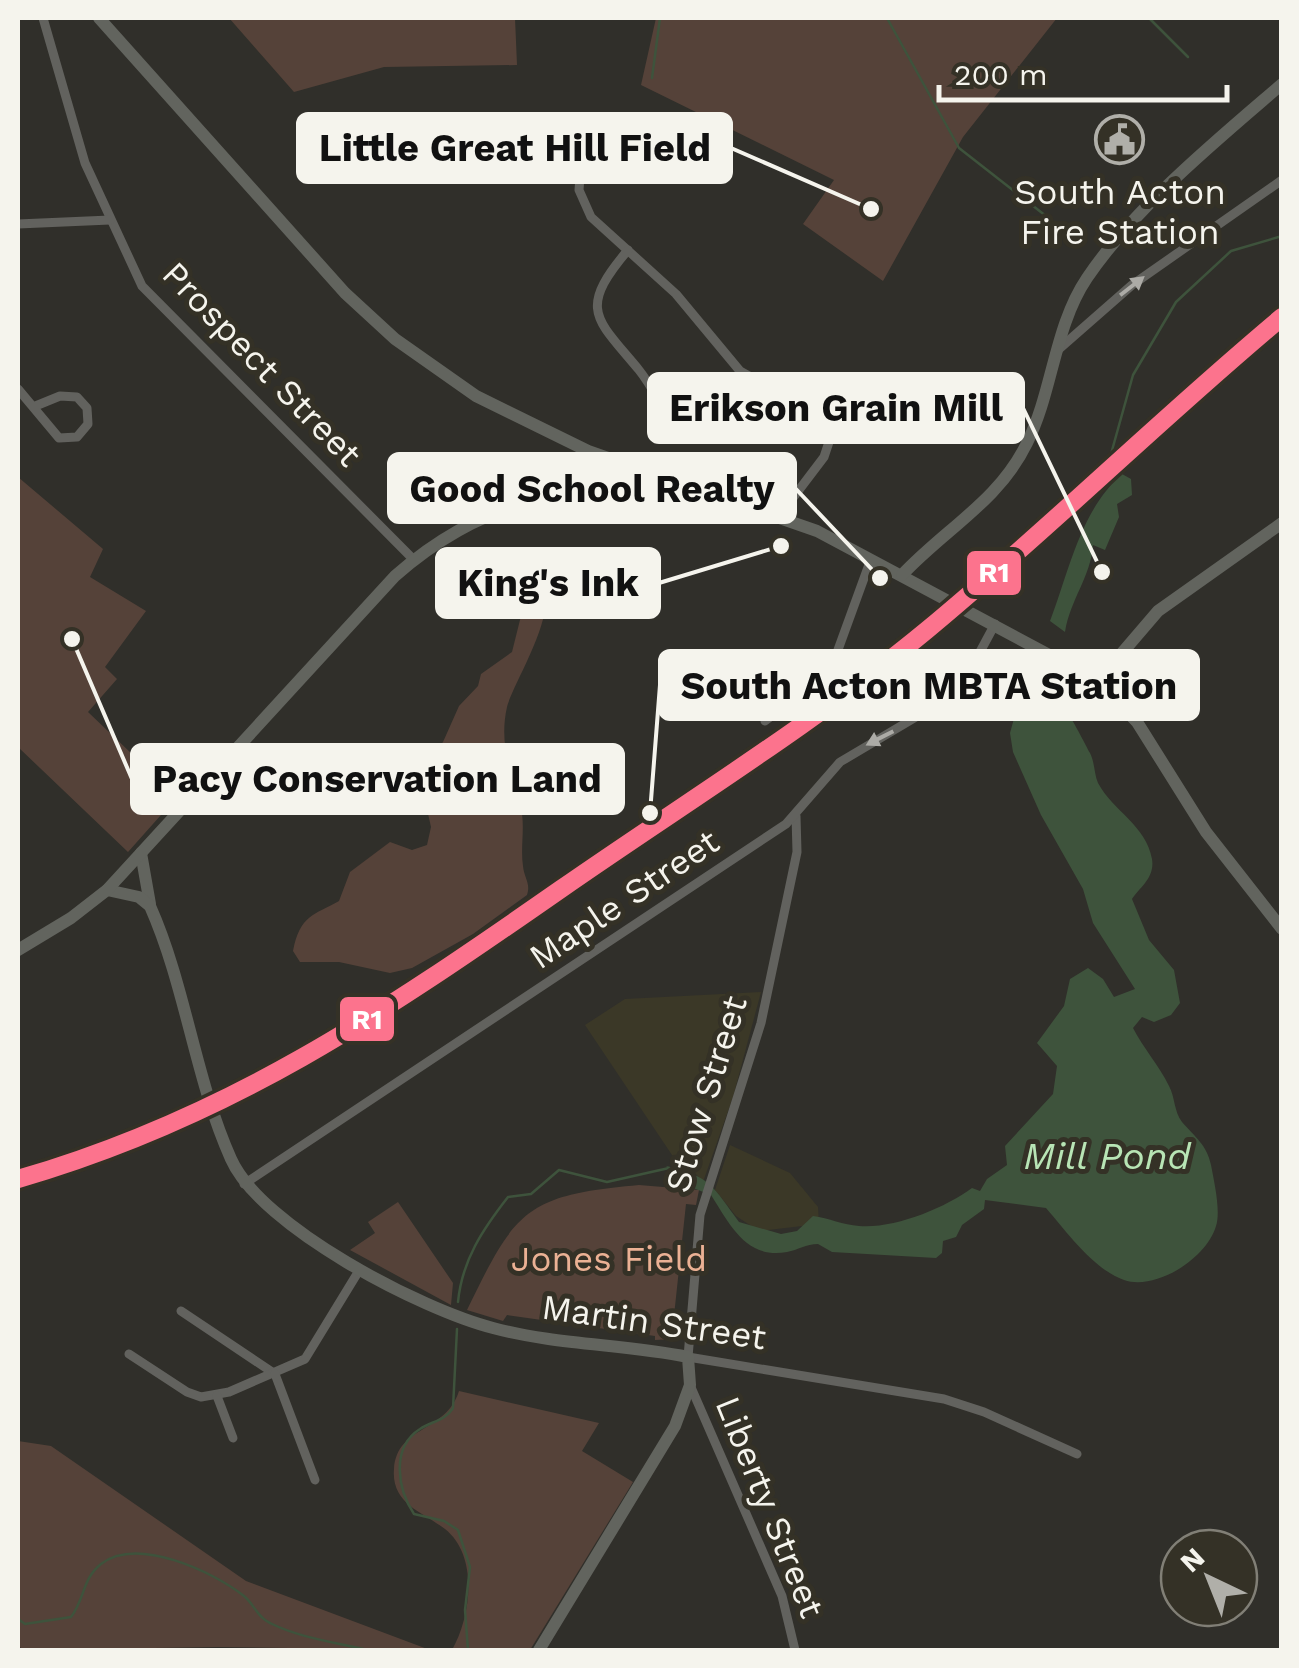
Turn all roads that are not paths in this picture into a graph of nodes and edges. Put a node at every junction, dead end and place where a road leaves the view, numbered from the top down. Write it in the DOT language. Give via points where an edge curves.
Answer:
graph roads {
  1 [pos="43,18"];
  2 [pos="98,18"];
  3 [pos="1282,84"];
  4 [pos="582,137"];
  5 [pos="1282,180"];
  6 [pos="110,220"];
  7 [pos="18,224"];
  8 [pos="628,250"];
  9 [pos="1058,349"];
  10 [pos="18,389"];
  11 [pos="33,406"];
  12 [pos="669,418"];
  13 [pos="717,494"];
  14 [pos="780,515"];
  15 [pos="1282,523"];
  16 [pos="870,558"];
  17 [pos="414,559"];
  18 [pos="902,575"];
  19 [pos="995,624"];
  20 [pos="1098,681"];
  21 [pos="765,721"];
  22 [pos="796,816"];
  23 [pos="141,854"];
  24 [pos="107,890"];
  25 [pos="150,906"];
  26 [pos="1282,929"];
  27 [pos="18,950"];
  28 [pos="244,1184"];
  29 [pos="360,1269"];
  30 [pos="181,1311"];
  31 [pos="129,1354"];
  32 [pos="688,1356"];
  33 [pos="275,1374"];
  34 [pos="690,1385"];
  35 [pos="216,1396"];
  36 [pos="233,1438"];
  37 [pos="1077,1454"];
  38 [pos="315,1480"];
  39 [pos="539,1650"];
  40 [pos="795,1650"];
  1 -- 6 [label="street, Prospect Street" via="85,162"];
  2 -- 13 [label="street" via="316,264 395,339 476,396 549,434"];
  3 -- 9 [label="street" via="1184,172 1102,259 1076,298"];
  4 -- 8 [label="street" via="582,202"];
  9 -- 5 [label="street, one-way" via="1136,282"];
  6 -- 7 [label="street"];
  6 -- 17 [label="street, Prospect Street" via="142,286 161,309"];
  8 -- 12 [label="street" via="601,286 600,320"];
  8 -- 14 [label="street" via="676,294 740,371 815,412 825,426 824,457"];
  9 -- 18 [label="street" via="1032,433 1007,478"];
  10 -- 11 [label="street"];
  11 -- 11 [label="street" via="60,438 77,437 88,424 87,408 77,397"];
  13 -- 14 [label="street"];
  13 -- 17 [label="street" via="654,504 520,506"];
  14 -- 16 [label="street"];
  15 -- 20 [label="street" via="1158,611"];
  16 -- 18 [label="street"];
  16 -- 21 [label="street" via="835,658 814,684"];
  17 -- 23 [label="street"];
  18 -- 19 [label="street"];
  19 -- 20 [label="street"];
  19 -- 22 [label="street, Maple Street, one-way" via="948,698 844,758 819,780"];
  20 -- 26 [label="street" via="1140,726 1214,844"];
  22 -- 28 [label="street, Maple Street"];
  22 -- 32 [label="street, Stow Street" via="796,852 765,1008 704,1196"];
  23 -- 24 [label="street"];
  23 -- 25 [label="street, Martin Street"];
  24 -- 25 [label="street"];
  24 -- 27 [label="street"];
  25 -- 28 [label="street, Martin Street" via="226,1147"];
  28 -- 29 [label="street, Martin Street" via="274,1214"];
  29 -- 32 [label="street, Martin Street" via="495,1329"];
  29 -- 33 [label="street" via="313,1351"];
  30 -- 33 [label="street"];
  31 -- 35 [label="street" via="188,1392"];
  32 -- 34 [label="street, Stow Street"];
  32 -- 37 [label="street, Martin Street" via="944,1400"];
  33 -- 35 [label="street"];
  33 -- 38 [label="street"];
  34 -- 39 [label="street, Stow Street" via="675,1426"];
  34 -- 40 [label="street, Liberty Street" via="782,1596"];
  35 -- 36 [label="street"];
}
